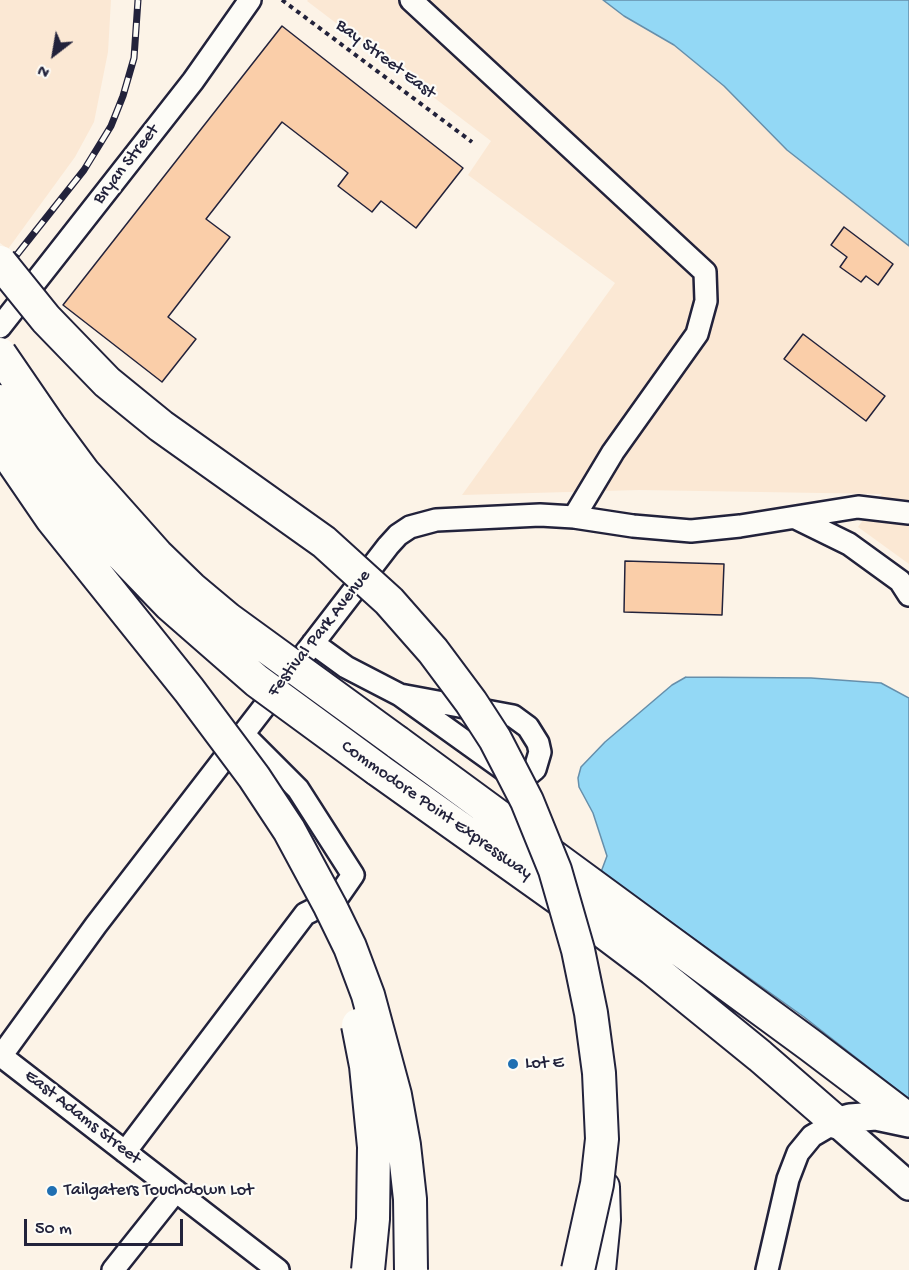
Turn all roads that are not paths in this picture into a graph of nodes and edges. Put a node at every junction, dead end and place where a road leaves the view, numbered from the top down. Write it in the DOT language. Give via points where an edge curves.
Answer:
graph roads {
  1 [pos="250,0"];
  2 [pos="411,0"];
  3 [pos="0,262"];
  4 [pos="0,327"];
  5 [pos="0,354"];
  6 [pos="0,400"];
  7 [pos="0,442"];
  8 [pos="909,513"];
  9 [pos="574,517"];
  10 [pos="796,518"];
  11 [pos="909,595"];
  12 [pos="313,643"];
  13 [pos="400,695"];
  14 [pos="243,734"];
  15 [pos="289,830"];
  16 [pos="1,1056"];
  17 [pos="836,1122"];
  18 [pos="909,1122"];
  19 [pos="602,1139"];
  20 [pos="125,1152"];
  21 [pos="909,1186"];
  22 [pos="176,1191"];
  23 [pos="113,1270"];
  24 [pos="278,1270"];
  25 [pos="368,1270"];
  26 [pos="411,1270"];
  27 [pos="578,1270"];
  28 [pos="599,1270"];
  29 [pos="767,1270"];
  1 -- 4 [label="street, Bryan Street" via="193,81"];
  2 -- 9 [label="street" via="705,272 706,301 697,334 613,452"];
  3 -- 19 [label="highway, bridge" via="58,333 119,392 357,571 419,633 471,702 527,801 562,894 591,1013"];
  5 -- 18 [label="highway, Commodore Point Expressway, bridge" via="84,473 191,588"];
  6 -- 17 [label="highway, Commodore Point Expressway, bridge" via="66,491 116,549 170,605 257,681 646,964"];
  7 -- 15 [label="highway, bridge" via="52,519 213,722"];
  8 -- 10 [label="street, Festival Park Avenue" via="858,507"];
  9 -- 10 [label="street, Festival Park Avenue" via="690,531"];
  9 -- 12 [label="street, Festival Park Avenue" via="436,520 410,527 388,546"];
  10 -- 11 [label="street" via="849,544 900,581"];
  12 -- 13 [label="street" via="346,667"];
  12 -- 14 [label="street, Festival Park Avenue"];
  13 -- 13 [label="street" via="513,716 528,727 538,743 535,769 524,778 513,776"];
  14 -- 16 [label="street, Festival Park Avenue"];
  14 -- 20 [label="street" via="298,789 353,876 337,898 305,914"];
  15 -- 25 [label="highway, bridge" via="332,930 362,1040 374,1164"];
  15 -- 26 [label="highway, bridge" via="350,947 380,1036 404,1145"];
  16 -- 20 [label="street, East Adams Street"];
  17 -- 18 [label="main road" via="876,1116"];
  17 -- 21 [label="main road, Commodore Point Expressway"];
  17 -- 29 [label="street" via="812,1136 798,1153"];
  19 -- 27 [label="highway, bridge" via="597,1184"];
  19 -- 28 [label="highway, bridge" via="604,1220"];
  20 -- 22 [label="street, East Adams Street"];
  22 -- 23 [label="street"];
  22 -- 24 [label="street, East Adams Street"];
}
